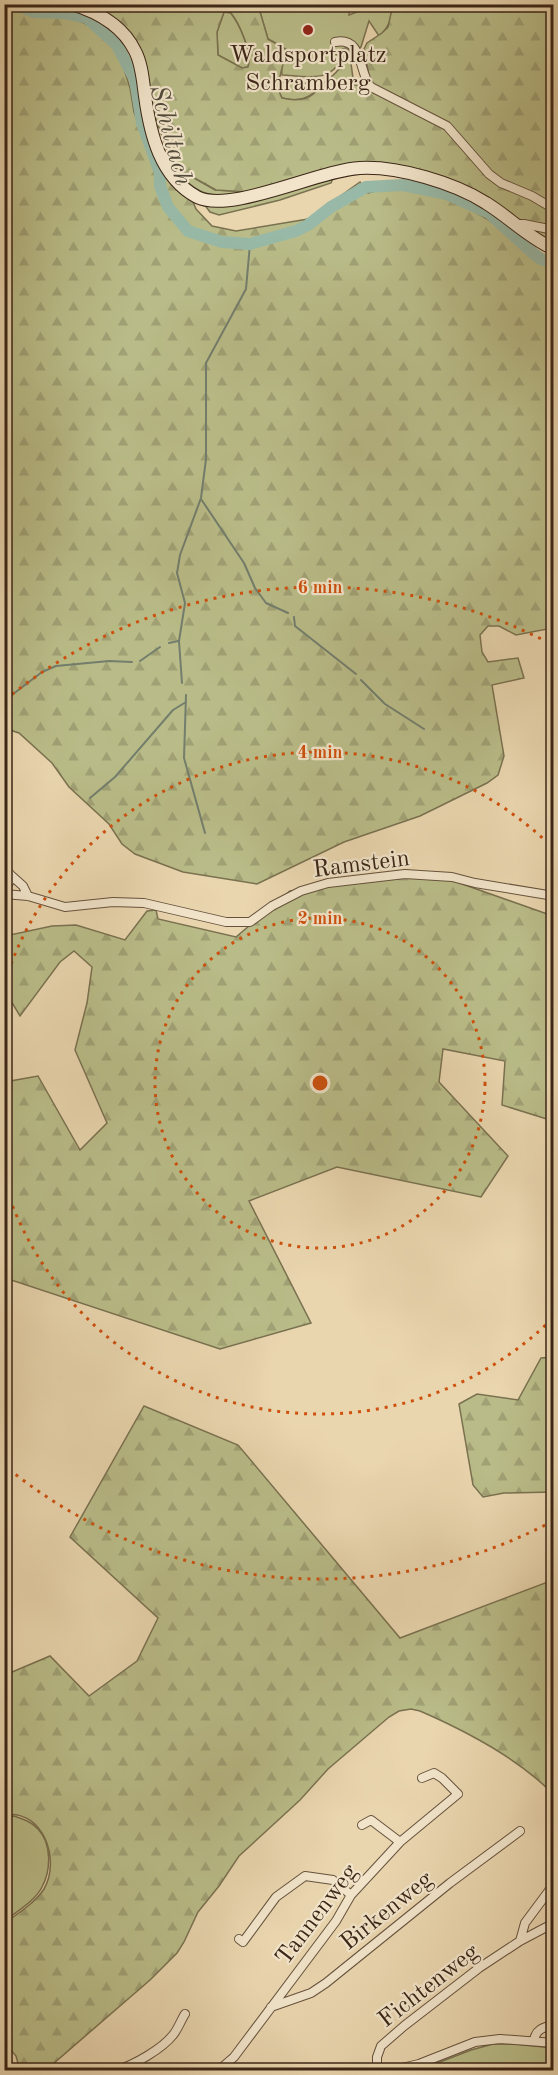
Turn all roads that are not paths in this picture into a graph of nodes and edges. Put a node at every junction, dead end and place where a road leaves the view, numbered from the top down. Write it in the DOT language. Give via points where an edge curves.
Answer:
graph roads {
  1 [pos="72,4"];
  2 [pos="335,42"];
  3 [pos="554,208"];
  4 [pos="516,224"];
  5 [pos="554,230"];
  6 [pos="554,249"];
  7 [pos="7,872"];
  8 [pos="4,892"];
  9 [pos="28,896"];
  10 [pos="554,896"];
  11 [pos="422,1778"];
  12 [pos="362,1825"];
  13 [pos="520,1831"];
  14 [pos="400,1842"];
  15 [pos="554,1884"];
  16 [pos="351,1895"];
  17 [pos="554,1923"];
  18 [pos="239,1940"];
  19 [pos="520,1941"];
  20 [pos="270,2007"];
  21 [pos="184,2014"];
  22 [pos="554,2025"];
  23 [pos="534,2041"];
  24 [pos="554,2043"];
  25 [pos="117,2070"];
  26 [pos="219,2070"];
  27 [pos="376,2070"];
  28 [pos="393,2070"];
  1 -- 4 [label="main road" via="115,25 136,52 154,141 176,180 200,198 232,200 316,176 362,168 432,179 476,198"];
  2 -- 3 [label="street" via="346,42 359,52 371,87 447,126 495,179"];
  4 -- 5 [label="street"];
  4 -- 6 [label="main road"];
  7 -- 8 [label="street" via="10,881"];
  7 -- 9 [label="street"];
  8 -- 9 [label="street, Ramstein"];
  9 -- 10 [label="street, Ramstein" via="65,908 144,903 226,922 250,922 301,891 328,883 405,874 452,877"];
  11 -- 14 [label="street, Tannenweg" via="434,1773 458,1794"];
  12 -- 14 [label="street" via="371,1820"];
  13 -- 20 [label="street, Birkenweg" via="326,1983 311,1993"];
  14 -- 16 [label="street, Tannenweg"];
  15 -- 19 [label="street" via="525,1923"];
  16 -- 18 [label="street" via="333,1880 305,1876 276,1897 243,1942"];
  16 -- 20 [label="street, Tannenweg" via="336,1921"];
  17 -- 19 [label="street, Fichtenweg"];
  19 -- 27 [label="street, Fichtenweg" via="479,1968 381,2046"];
  20 -- 26 [label="street, Tannenweg" via="234,2057"];
  21 -- 25 [label="street" via="174,2034 160,2048"];
  22 -- 23 [label="street" via="538,2031"];
  23 -- 24 [label="street"];
  23 -- 28 [label="street" via="475,2042"];
}
